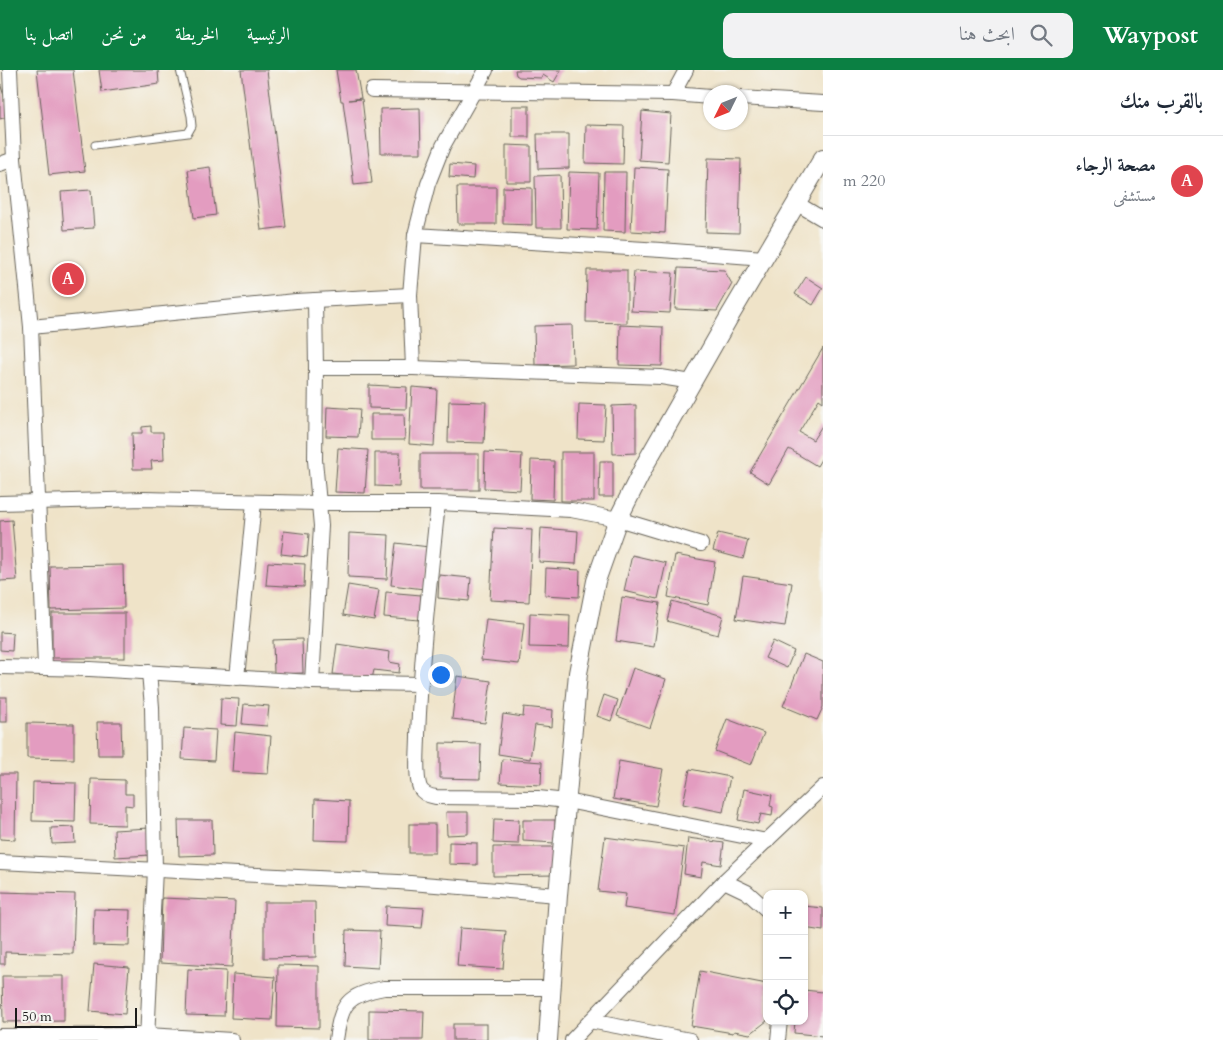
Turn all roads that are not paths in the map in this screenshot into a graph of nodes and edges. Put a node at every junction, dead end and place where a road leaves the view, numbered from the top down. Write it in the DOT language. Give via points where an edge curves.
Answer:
graph roads {
  1 [pos="10,70"];
  2 [pos="180,70"];
  3 [pos="486,70"];
  4 [pos="686,70"];
  5 [pos="372,90"];
  6 [pos="474,92"];
  7 [pos="673,94"];
  8 [pos="703,96"];
  9 [pos="748,99"];
  10 [pos="823,104"];
  11 [pos="95,145"];
  12 [pos="823,158"];
  13 [pos="14,159"];
  14 [pos="0,164"];
  15 [pos="796,203"];
  16 [pos="823,219"];
  17 [pos="415,235"];
  18 [pos="764,258"];
  19 [pos="410,295"];
  20 [pos="315,300"];
  21 [pos="31,327"];
  22 [pos="316,368"];
  23 [pos="413,368"];
  24 [pos="692,382"];
  25 [pos="37,501"];
  26 [pos="0,502"];
  27 [pos="254,502"];
  28 [pos="318,503"];
  29 [pos="438,503"];
  30 [pos="618,519"];
  31 [pos="701,544"];
  32 [pos="0,667"];
  33 [pos="45,667"];
  34 [pos="150,672"];
  35 [pos="237,678"];
  36 [pos="312,682"];
  37 [pos="420,684"];
  38 [pos="823,787"];
  39 [pos="567,801"];
  40 [pos="767,841"];
  41 [pos="0,862"];
  42 [pos="155,869"];
  43 [pos="724,881"];
  44 [pos="558,895"];
  45 [pos="763,906"];
  46 [pos="551,988"];
  47 [pos="590,1021"];
  48 [pos="780,1025"];
  49 [pos="0,1036"];
  50 [pos="147,1038"];
  51 [pos="232,1040"];
  52 [pos="336,1040"];
  53 [pos="548,1040"];
  54 [pos="572,1040"];
  55 [pos="690,1040"];
  56 [pos="778,1040"];
  1 -- 13 [label="street"];
  2 -- 11 [label="lane" via="191,116 192,126 188,133"];
  3 -- 6 [label="street"];
  4 -- 7 [label="street"];
  5 -- 6 [label="street"];
  6 -- 7 [label="street"];
  6 -- 17 [label="street" via="443,146 428,184"];
  7 -- 8 [label="street"];
  9 -- 10 [label="street"];
  12 -- 15 [label="street"];
  13 -- 14 [label="street"];
  13 -- 21 [label="street"];
  15 -- 16 [label="street"];
  15 -- 18 [label="street"];
  17 -- 18 [label="street"];
  17 -- 19 [label="street"];
  18 -- 24 [label="street"];
  19 -- 20 [label="street"];
  19 -- 23 [label="street"];
  20 -- 21 [label="street"];
  20 -- 22 [label="street"];
  21 -- 25 [label="street"];
  22 -- 23 [label="street"];
  22 -- 28 [label="street"];
  23 -- 24 [label="street" via="661,377"];
  24 -- 30 [label="street"];
  25 -- 26 [label="street"];
  25 -- 27 [label="street"];
  25 -- 33 [label="street"];
  27 -- 28 [label="street"];
  27 -- 35 [label="street"];
  28 -- 29 [label="street"];
  28 -- 36 [label="street" via="321,526"];
  29 -- 30 [label="street" via="571,510"];
  29 -- 37 [label="street"];
  30 -- 31 [label="street"];
  30 -- 39 [label="street" via="596,581 580,664"];
  32 -- 33 [label="street"];
  33 -- 34 [label="street"];
  34 -- 35 [label="street"];
  34 -- 42 [label="street"];
  35 -- 36 [label="street"];
  36 -- 37 [label="street"];
  37 -- 39 [label="street" via="421,790 428,795"];
  38 -- 40 [label="street"];
  39 -- 40 [label="street"];
  39 -- 44 [label="street"];
  40 -- 43 [label="street"];
  41 -- 42 [label="street"];
  42 -- 44 [label="street" via="398,882"];
  42 -- 50 [label="street"];
  43 -- 45 [label="street" via="747,892"];
  43 -- 47 [label="street"];
  44 -- 46 [label="street"];
  46 -- 52 [label="street" via="384,988 363,992 342,1011"];
  46 -- 53 [label="street"];
  47 -- 54 [label="street"];
  47 -- 55 [label="street"];
  48 -- 56 [label="street"];
  49 -- 50 [label="street"];
  50 -- 51 [label="street"];
}
